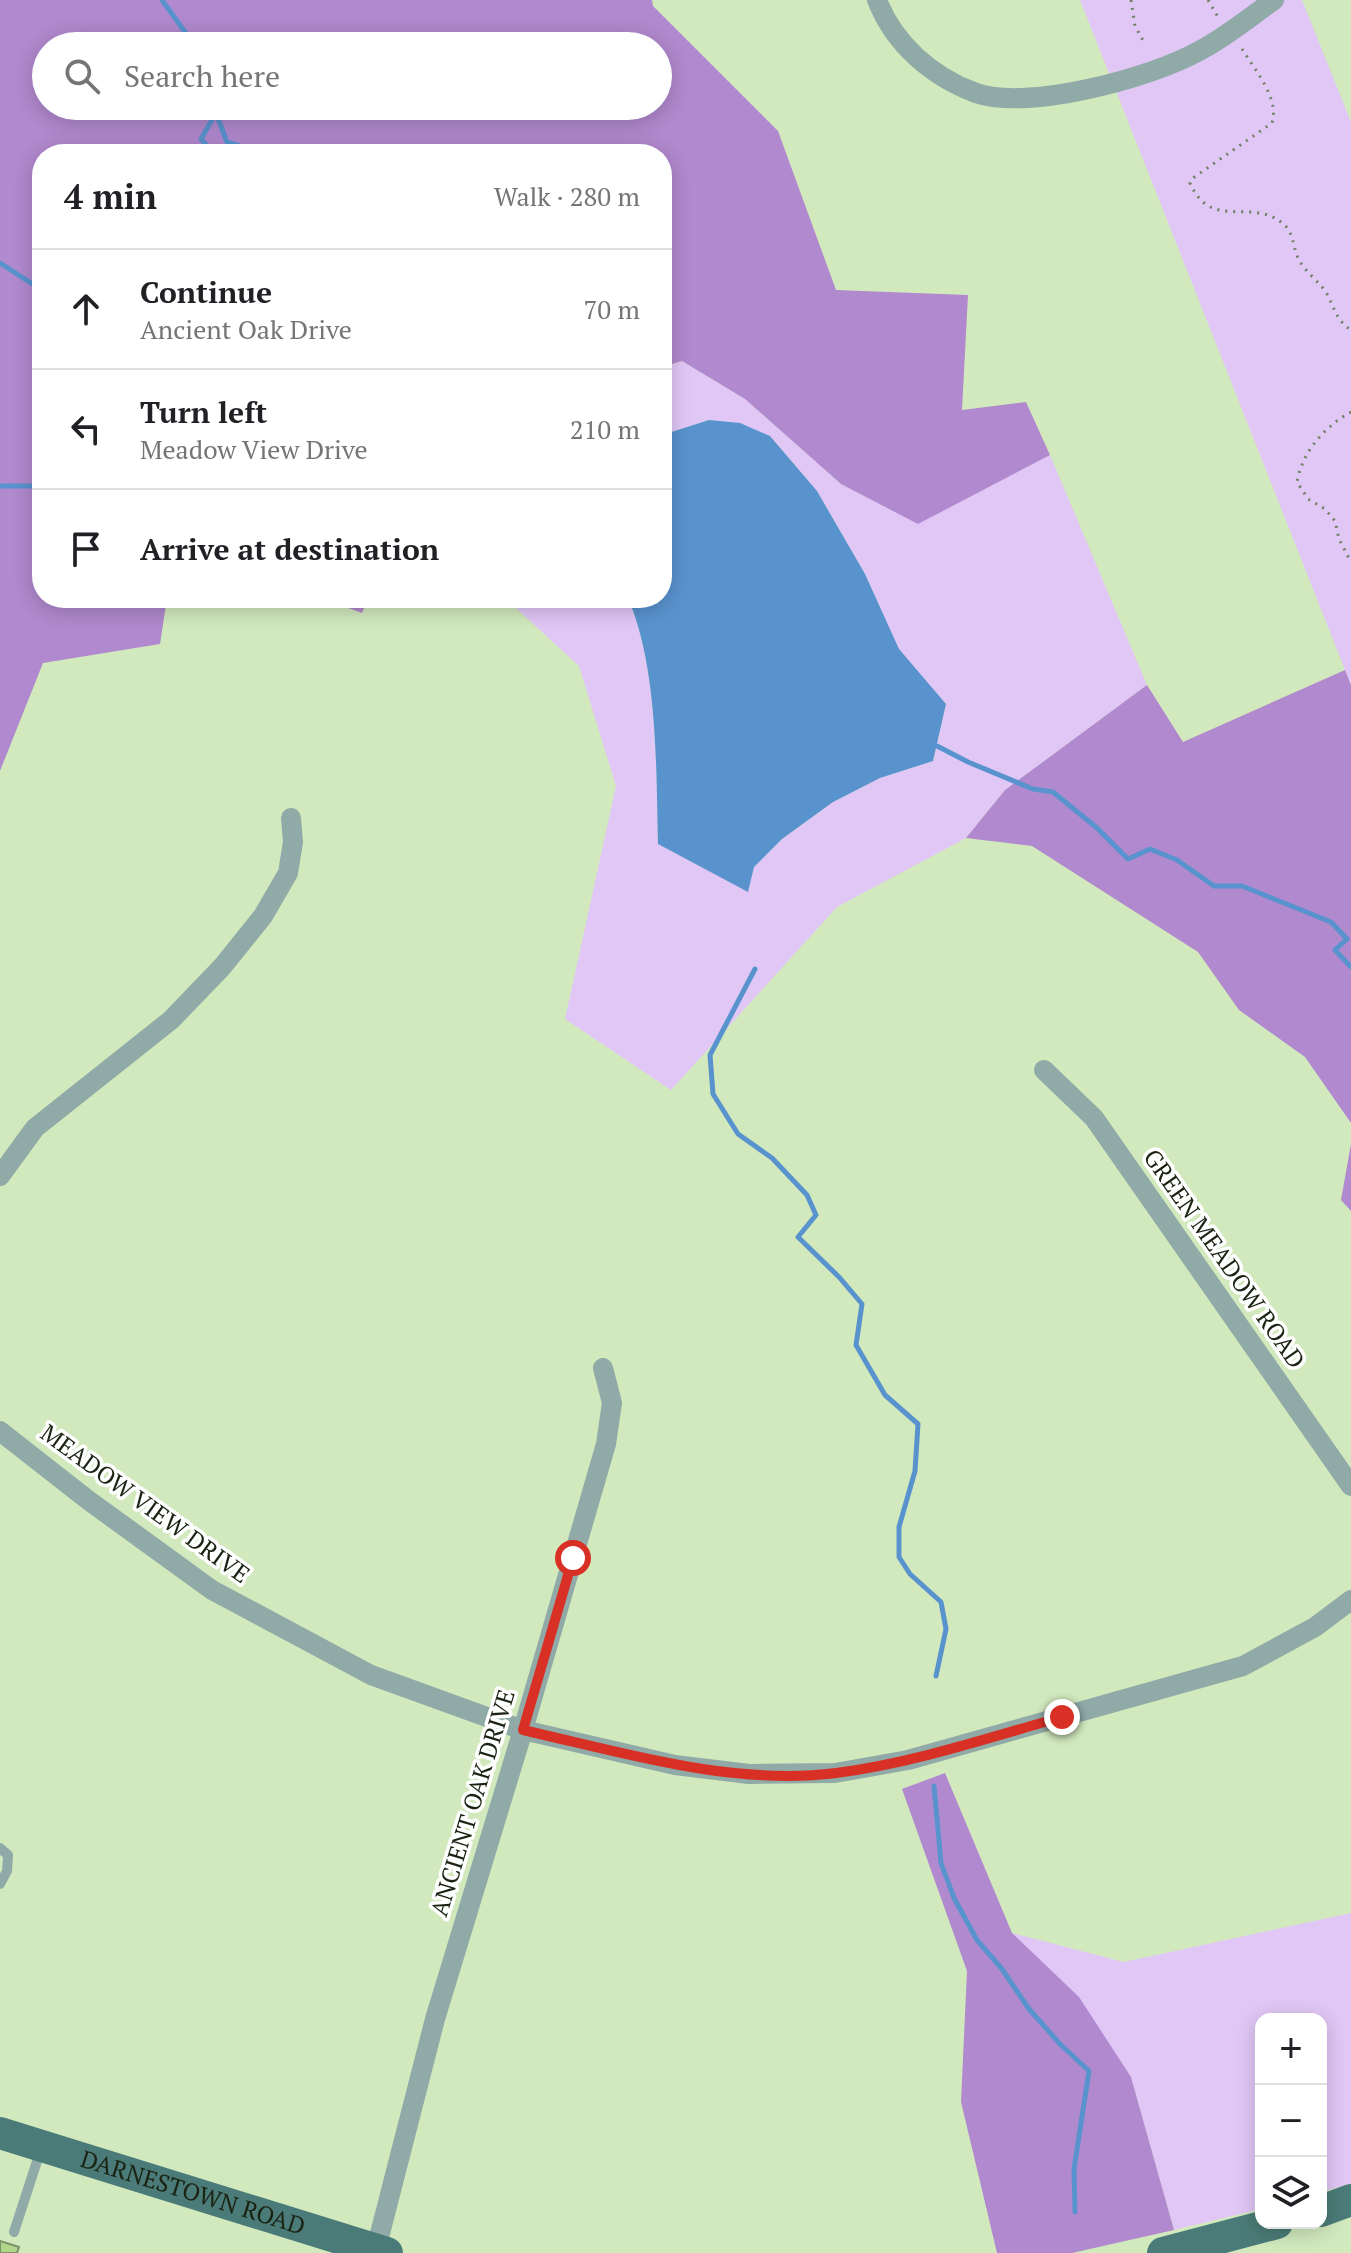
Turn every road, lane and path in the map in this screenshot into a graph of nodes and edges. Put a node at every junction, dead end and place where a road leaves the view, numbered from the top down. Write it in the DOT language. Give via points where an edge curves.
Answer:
graph roads {
  1 [pos="877,0"];
  2 [pos="1131,0"];
  3 [pos="1274,0"];
  4 [pos="1230,32"];
  5 [pos="1145,44"];
  6 [pos="1351,330"];
  7 [pos="1351,412"];
  8 [pos="1351,562"];
  9 [pos="291,818"];
  10 [pos="1044,1070"];
  11 [pos="0,1176"];
  12 [pos="603,1368"];
  13 [pos="0,1431"];
  14 [pos="1351,1486"];
  15 [pos="1351,1600"];
  16 [pos="523,1730"];
  17 [pos="0,1848"];
  18 [pos="0,1884"];
  19 [pos="0,2133"];
  20 [pos="42,2146"];
  21 [pos="1351,2200"];
  22 [pos="1327,2209"];
  23 [pos="1255,2229"];
  24 [pos="14,2232"];
  25 [pos="379,2252"];
  26 [pos="1163,2253"];
  1 -- 4 [label="street" via="894,33 923,66 977,93 1024,98 1143,74 1200,51"];
  2 -- 5 [label="path" via="1135,26"];
  3 -- 4 [label="street"];
  4 -- 6 [label="path" via="1269,94 1275,115 1261,133 1190,183 1210,208 1255,212 1284,223 1299,261"];
  7 -- 8 [label="path" via="1322,432 1297,482 1335,521"];
  9 -- 11 [label="street" via="288,873 263,916 222,967 171,1020 35,1128"];
  10 -- 14 [label="street, GREEN MEADOW ROAD" via="1094,1118"];
  12 -- 16 [label="street, ANCIENT OAK DRIVE" via="612,1403 606,1444"];
  13 -- 16 [label="street, MEADOW VIEW DRIVE" via="212,1590 371,1675"];
  15 -- 16 [label="street, MEADOW VIEW DRIVE" via="1315,1627 1243,1666 908,1760 835,1773 749,1774 675,1765"];
  16 -- 25 [label="street, ANCIENT OAK DRIVE" via="435,2019"];
  17 -- 18 [label="lane" via="8,1855"];
  19 -- 20 [label="main road, DARNESTOWN ROAD"];
  20 -- 24 [label="lane"];
  20 -- 25 [label="main road, DARNESTOWN ROAD"];
  21 -- 22 [label="main road"];
  23 -- 26 [label="main road"];
}
